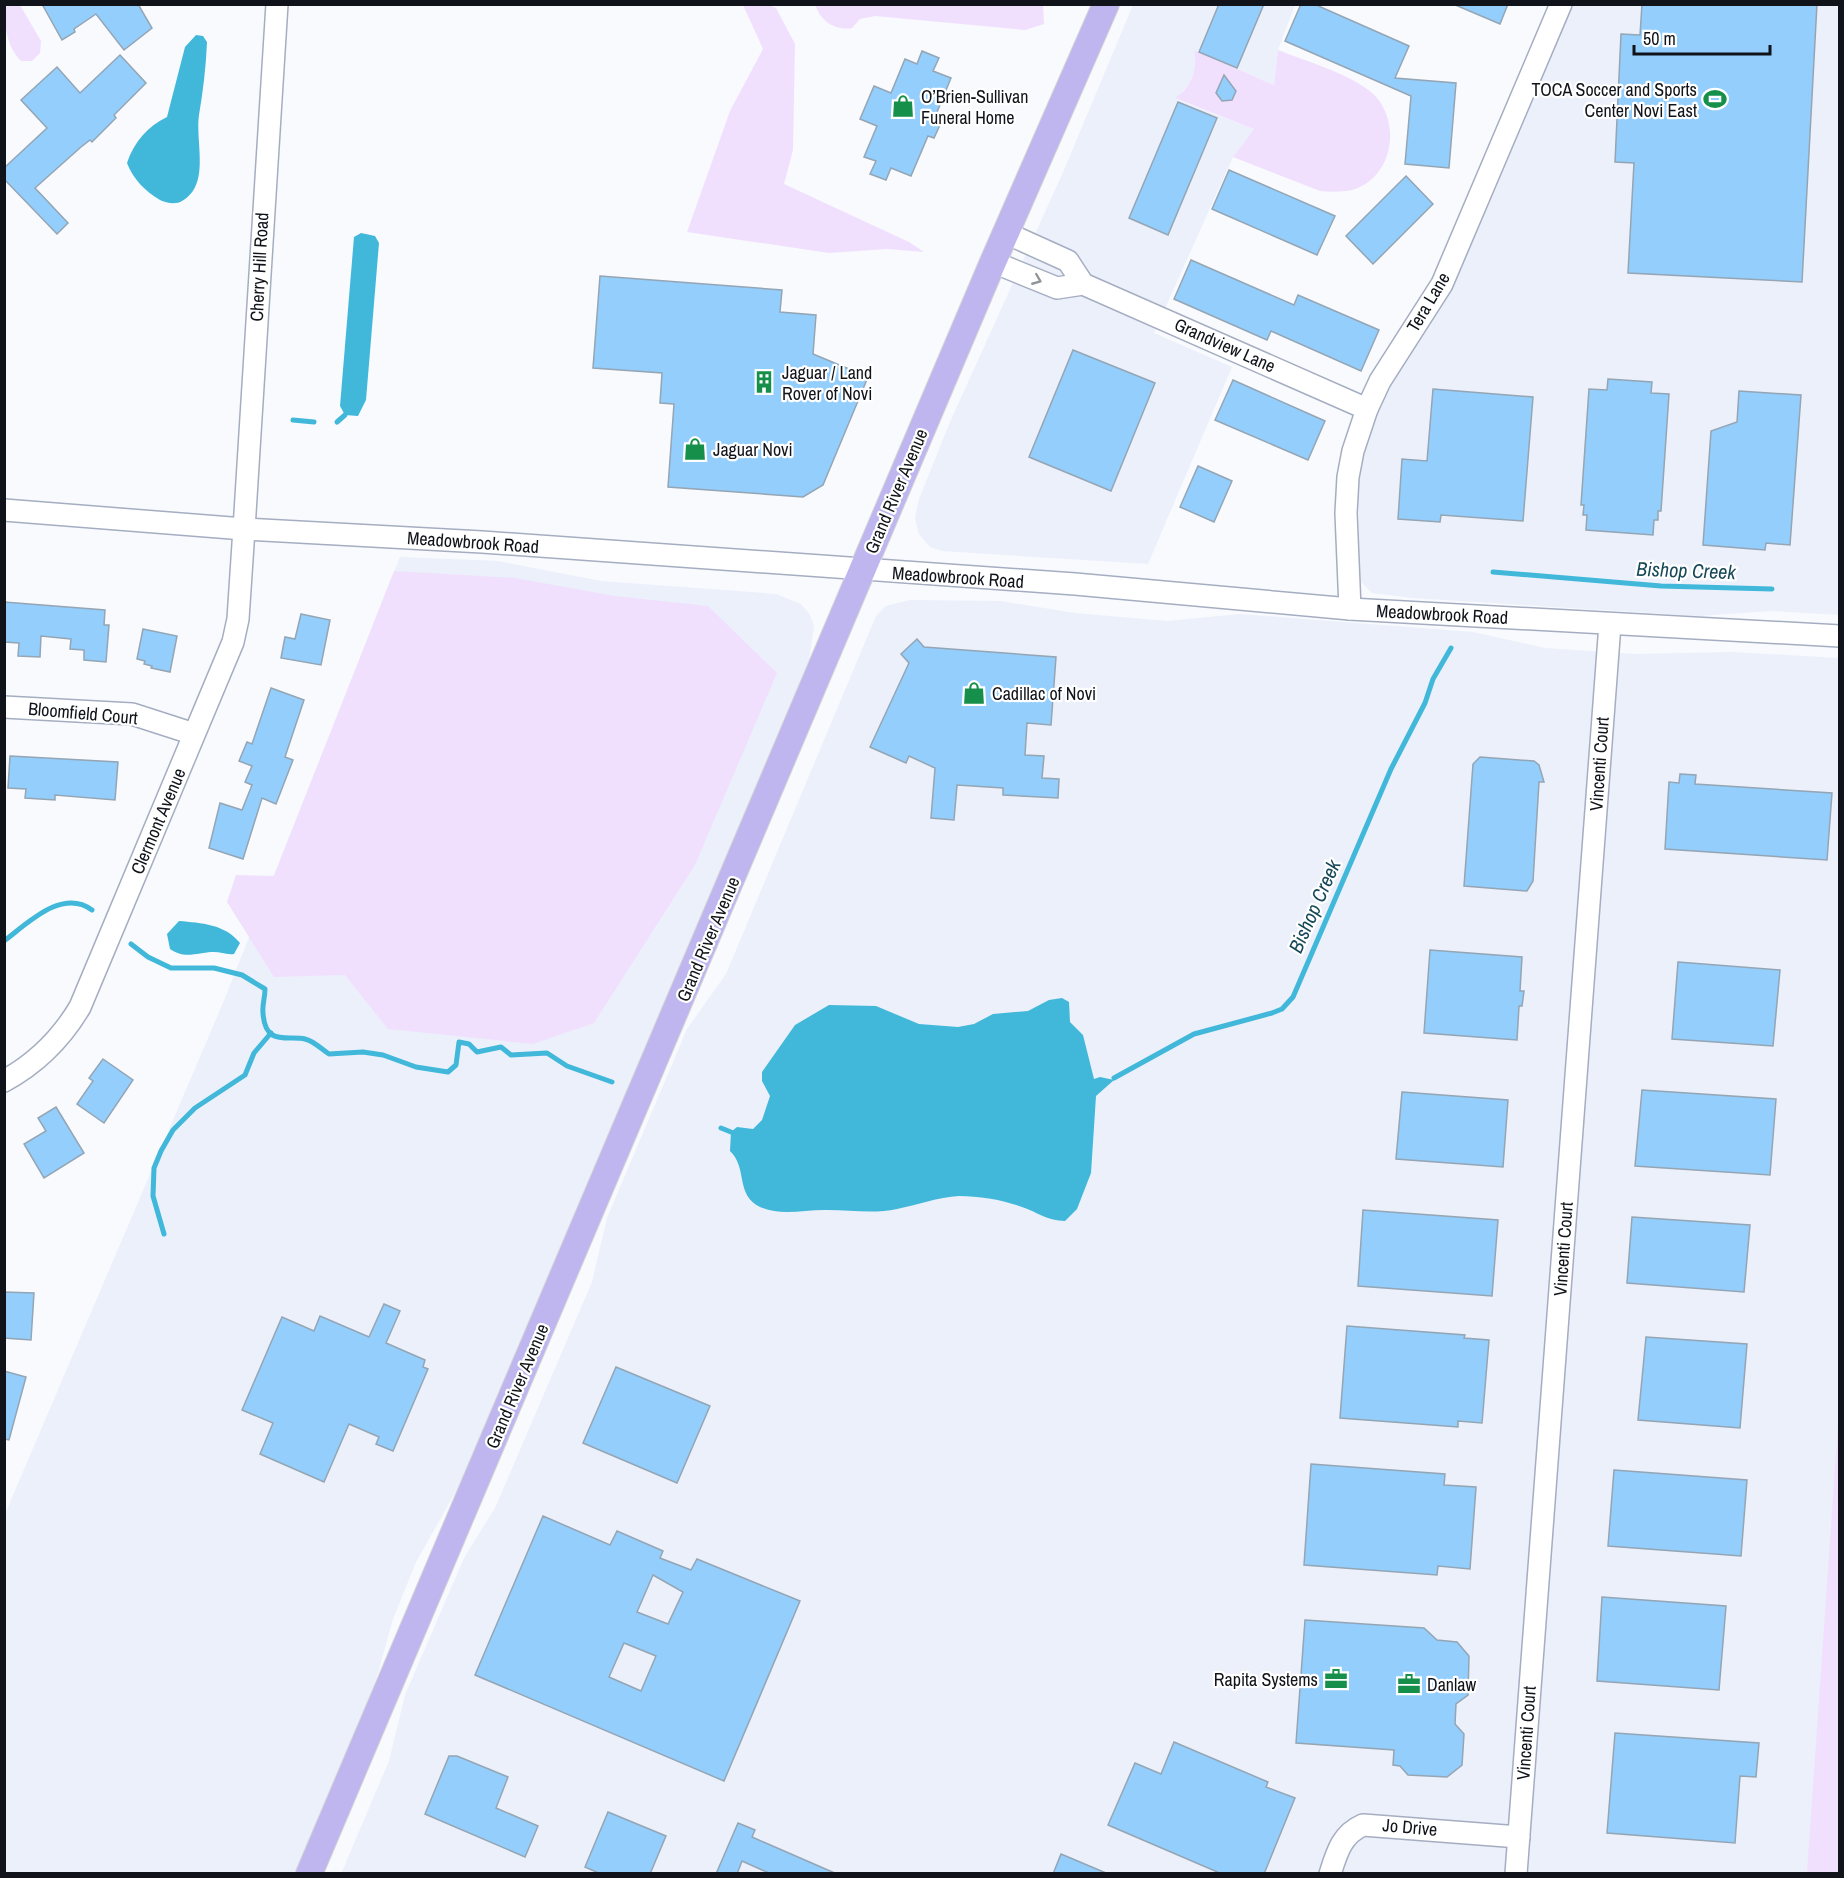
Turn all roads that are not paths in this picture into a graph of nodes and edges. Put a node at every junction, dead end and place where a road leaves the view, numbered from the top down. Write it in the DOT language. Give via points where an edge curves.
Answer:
graph roads {
  1 [pos="277,4"];
  2 [pos="1106,4"];
  3 [pos="1561,4"];
  4 [pos="1006,233"];
  5 [pos="993,262"];
  6 [pos="1083,284"];
  7 [pos="1367,409"];
  8 [pos="4,510"];
  9 [pos="244,529"];
  10 [pos="863,571"];
  11 [pos="1350,609"];
  12 [pos="1610,624"];
  13 [pos="1839,636"];
  14 [pos="4,707"];
  15 [pos="194,734"];
  16 [pos="4,1081"];
  17 [pos="1519,1837"];
  18 [pos="309,1874"];
  19 [pos="1330,1874"];
  20 [pos="1516,1874"];
  1 -- 9 [label="street, Cherry Hill Road"];
  2 -- 4 [label="main road, Grand River Avenue"];
  3 -- 7 [label="street, Tera Lane" via="1442,284 1380,381"];
  4 -- 5 [label="main road, Grand River Avenue"];
  4 -- 6 [label="street" via="1068,261"];
  5 -- 6 [label="street, Grandview Lane, one-way" via="1056,288"];
  5 -- 10 [label="main road, Grand River Avenue"];
  6 -- 7 [label="street, Grandview Lane"];
  7 -- 11 [label="street, Tera Lane" via="1353,451 1348,484"];
  8 -- 9 [label="street, Meadowbrook Road"];
  9 -- 10 [label="street, Meadowbrook Road" via="482,542"];
  9 -- 15 [label="street, Clermont Avenue" via="233,642"];
  10 -- 11 [label="street, Meadowbrook Road" via="1075,584"];
  10 -- 18 [label="main road, Grand River Avenue"];
  11 -- 12 [label="street, Meadowbrook Road"];
  12 -- 13 [label="street, Meadowbrook Road"];
  12 -- 17 [label="street, Vincenti Court"];
  14 -- 15 [label="street, Bloomfield Court" via="132,714"];
  15 -- 16 [label="street, Clermont Avenue" via="80,1007 40,1057"];
  17 -- 19 [label="street, Jo Drive" via="1363,1825 1353,1829 1338,1848"];
  17 -- 20 [label="street, Vincenti Court"];
}
